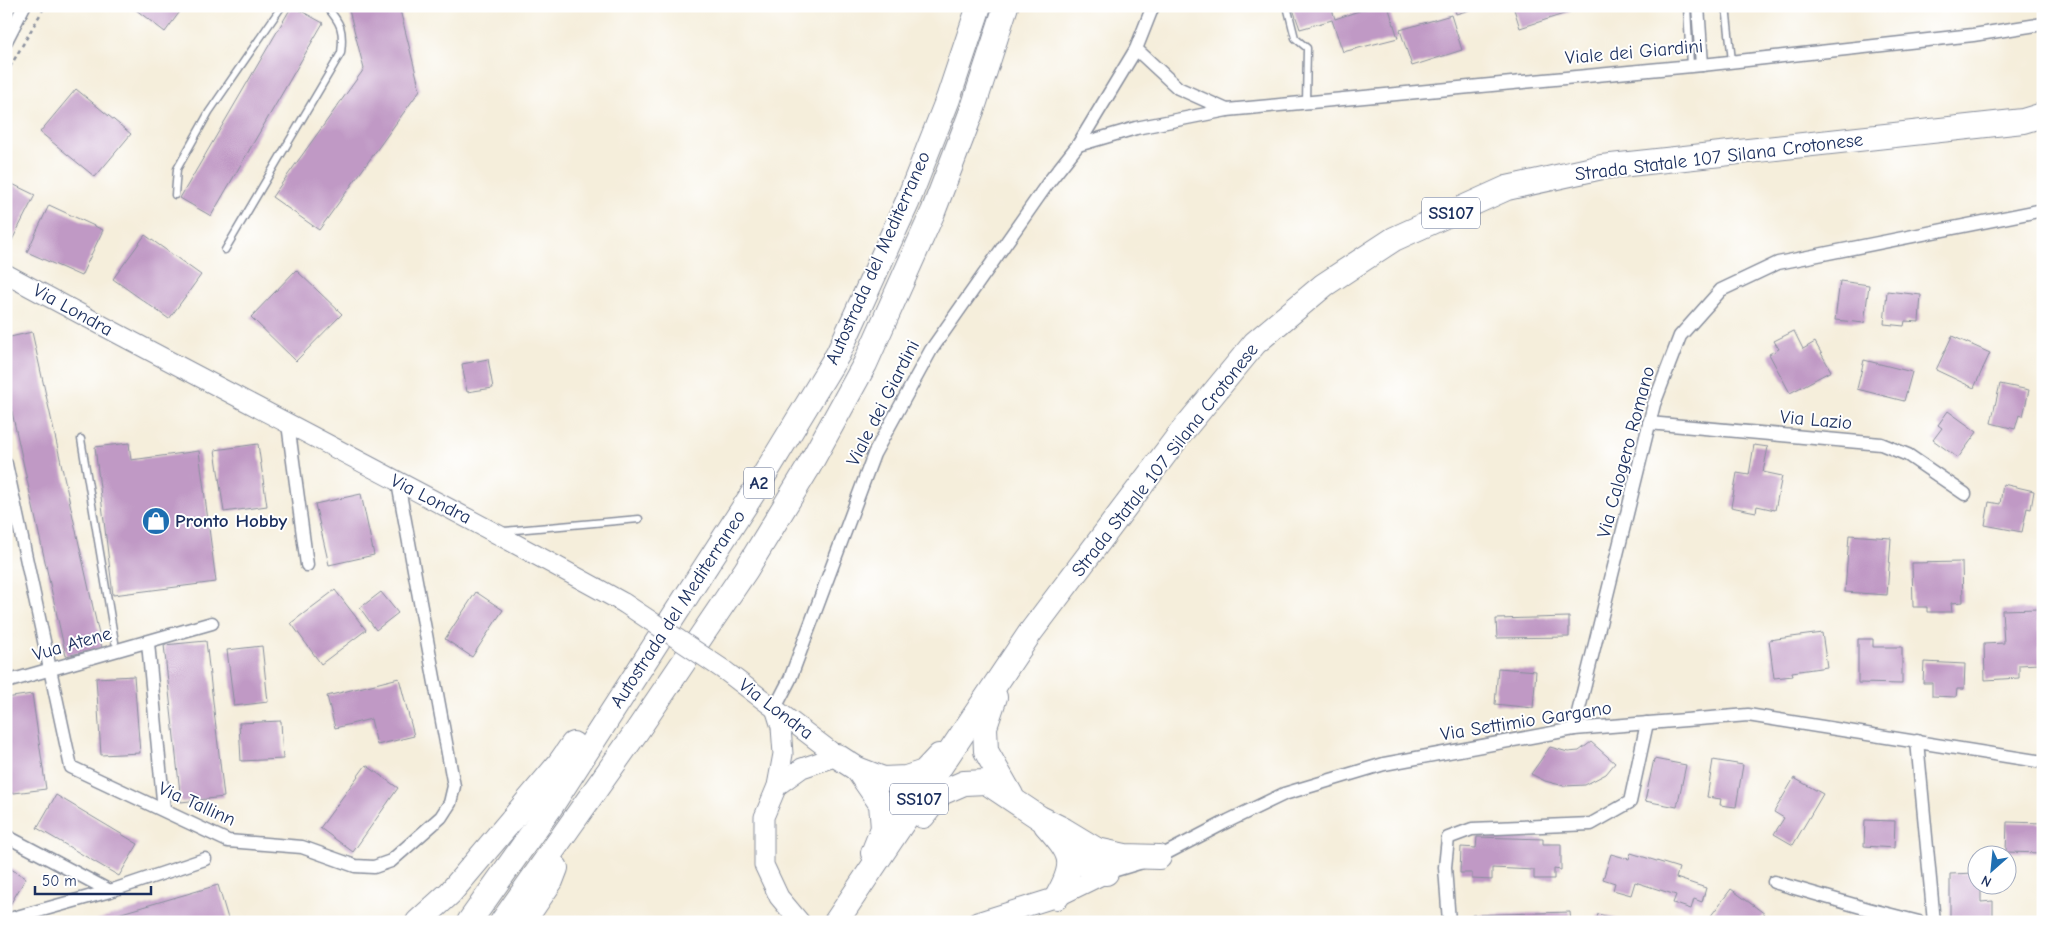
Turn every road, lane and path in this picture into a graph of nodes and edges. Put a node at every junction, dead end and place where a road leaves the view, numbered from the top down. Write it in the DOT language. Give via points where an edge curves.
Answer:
graph roads {
  1 [pos="45,6"];
  2 [pos="282,6"];
  3 [pos="326,6"];
  4 [pos="979,6"];
  5 [pos="1006,6"];
  6 [pos="1153,6"];
  7 [pos="1287,6"];
  8 [pos="1686,6"];
  9 [pos="1698,6"];
  10 [pos="1726,6"];
  11 [pos="22,7"];
  12 [pos="2043,24"];
  13 [pos="6,41"];
  14 [pos="1136,49"];
  15 [pos="1732,61"];
  16 [pos="1696,65"];
  17 [pos="6,74"];
  18 [pos="1306,103"];
  19 [pos="1227,110"];
  20 [pos="2043,115"];
  21 [pos="1078,144"];
  22 [pos="175,195"];
  23 [pos="2043,210"];
  24 [pos="225,250"];
  25 [pos="6,274"];
  26 [pos="288,424"];
  27 [pos="1649,424"];
  28 [pos="81,440"];
  29 [pos="6,464"];
  30 [pos="398,483"];
  31 [pos="757,487"];
  32 [pos="1965,494"];
  33 [pos="639,519"];
  34 [pos="496,532"];
  35 [pos="307,565"];
  36 [pos="212,623"];
  37 [pos="1030,633"];
  38 [pos="115,642"];
  39 [pos="148,642"];
  40 [pos="51,670"];
  41 [pos="6,682"];
  42 [pos="981,704"];
  43 [pos="775,708"];
  44 [pos="1647,723"];
  45 [pos="1574,729"];
  46 [pos="812,736"];
  47 [pos="1917,741"];
  48 [pos="783,754"];
  49 [pos="837,756"];
  50 [pos="2043,762"];
  51 [pos="802,768"];
  52 [pos="857,768"];
  53 [pos="777,786"];
  54 [pos="1013,799"];
  55 [pos="164,810"];
  56 [pos="1040,818"];
  57 [pos="574,822"];
  58 [pos="6,836"];
  59 [pos="1062,843"];
  60 [pos="1097,850"];
  61 [pos="1159,857"];
  62 [pos="204,859"];
  63 [pos="1106,873"];
  64 [pos="1774,882"];
  65 [pos="110,891"];
  66 [pos="856,895"];
  67 [pos="1057,897"];
  68 [pos="6,920"];
  69 [pos="837,920"];
  70 [pos="418,922"];
  71 [pos="469,922"];
  72 [pos="502,922"];
  73 [pos="523,922"];
  74 [pos="800,922"];
  75 [pos="977,922"];
  76 [pos="1449,922"];
  77 [pos="1919,922"];
  78 [pos="1934,922"];
  1 -- 17 [label="path"];
  2 -- 22 [label="lane" via="208,112 177,169"];
  3 -- 24 [label="lane" via="339,20 343,36 342,53"];
  4 -- 31 [label="highway, Autostrada del Mediterraneo / A2" via="948,99 907,203 838,354"];
  5 -- 57 [label="highway, Autostrada del Mediterraneo / A2" via="973,108 933,212 865,364 808,468 746,570"];
  6 -- 14 [label="street, Viale dei Giardini"];
  7 -- 18 [label="lane" via="1295,38 1307,48"];
  8 -- 16 [label="lane"];
  9 -- 16 [label="street"];
  10 -- 15 [label="lane"];
  11 -- 13 [label="street"];
  12 -- 15 [label="street, Viale dei Giardini" via="1973,35"];
  14 -- 19 [label="street, Viale dei Giardini" via="1178,88"];
  14 -- 21 [label="street, Viale dei Giardini"];
  15 -- 16 [label="street, Viale dei Giardini"];
  16 -- 18 [label="street, Viale dei Giardini"];
  18 -- 19 [label="street, Viale dei Giardini"];
  19 -- 21 [label="street, Viale dei Giardini" via="1136,128"];
  20 -- 37 [label="highway, Strada Statale 107 Silana Crotonese / SS107" via="2023,121 1602,167 1507,188 1394,239 1324,285 1255,343 1180,434"];
  21 -- 43 [label="street, Viale dei Giardini" via="931,350 874,454 790,679"];
  23 -- 27 [label="street, Via Calogero Romano" via="1778,263 1720,290 1680,336"];
  25 -- 26 [label="street, Via Londra"];
  26 -- 30 [label="street, Via Londra"];
  26 -- 35 [label="street"];
  27 -- 32 [label="street, Via Lazio" via="1881,444 1908,454"];
  27 -- 45 [label="street, Via Calogero Romano"];
  28 -- 38 [label="lane"];
  29 -- 40 [label="street, Via Tallinn"];
  30 -- 34 [label="street, Via Londra"];
  30 -- 55 [label="street, Via Tallinn" via="454,786 450,803 441,817 391,861 374,867 355,866 302,846 228,841"];
  31 -- 70 [label="highway" via="721,520 559,764 450,893"];
  31 -- 71 [label="highway, Autostrada del Mediterraneo / A2" via="550,808"];
  33 -- 34 [label="lane"];
  34 -- 43 [label="street, Via Londra, bridge" via="624,603"];
  36 -- 39 [label="street, Vua Atene"];
  37 -- 42 [label="highway, Strada Statale 107 Silana Crotonese / SS107"];
  37 -- 54 [label="highway" via="994,699 985,727 986,750"];
  39 -- 40 [label="street, Vua Atene"];
  39 -- 55 [label="street"];
  40 -- 41 [label="street, Vua Atene"];
  40 -- 55 [label="street, Via Tallinn" via="71,768"];
  42 -- 52 [label="highway" via="924,772 906,778 883,779"];
  42 -- 66 [label="highway, Strada Statale 107 Silana Crotonese / SS107"];
  43 -- 46 [label="street, Via Londra"];
  43 -- 48 [label="street" via="781,727"];
  44 -- 45 [label="street, Via Settimio Gargano"];
  44 -- 47 [label="street, Via Settimio Gargano" via="1748,715"];
  44 -- 76 [label="street" via="1630,802 1592,824 1472,830 1448,838 1445,868"];
  45 -- 61 [label="street, Via Settimio Gargano" via="1384,764 1284,794"];
  46 -- 48 [label="street"];
  46 -- 49 [label="street, Via Londra"];
  46 -- 51 [label="street"];
  47 -- 50 [label="street, Via Settimio Gargano"];
  47 -- 78 [label="street"];
  48 -- 53 [label="street"];
  49 -- 51 [label="street"];
  49 -- 52 [label="highway"];
  51 -- 53 [label="street"];
  52 -- 69 [label="highway" via="881,804 883,828"];
  53 -- 74 [label="street" via="764,817 764,865 779,897"];
  54 -- 56 [label="highway"];
  54 -- 66 [label="highway" via="986,782 964,783 941,793 873,882"];
  56 -- 59 [label="highway"];
  56 -- 60 [label="highway"];
  57 -- 72 [label="highway, Autostrada del Mediterraneo / A2"];
  57 -- 73 [label="highway" via="551,881"];
  58 -- 65 [label="street"];
  59 -- 63 [label="highway" via="1082,863"];
  59 -- 67 [label="highway" via="1070,863"];
  60 -- 61 [label="highway" via="1125,856"];
  60 -- 63 [label="highway"];
  61 -- 63 [label="street, Via Settimio Gargano"];
  62 -- 65 [label="street"];
  63 -- 67 [label="street"];
  64 -- 77 [label="street"];
  65 -- 68 [label="street"];
  66 -- 69 [label="highway, Strada Statale 107 Silana Crotonese / SS107"];
  67 -- 75 [label="street"];
}
